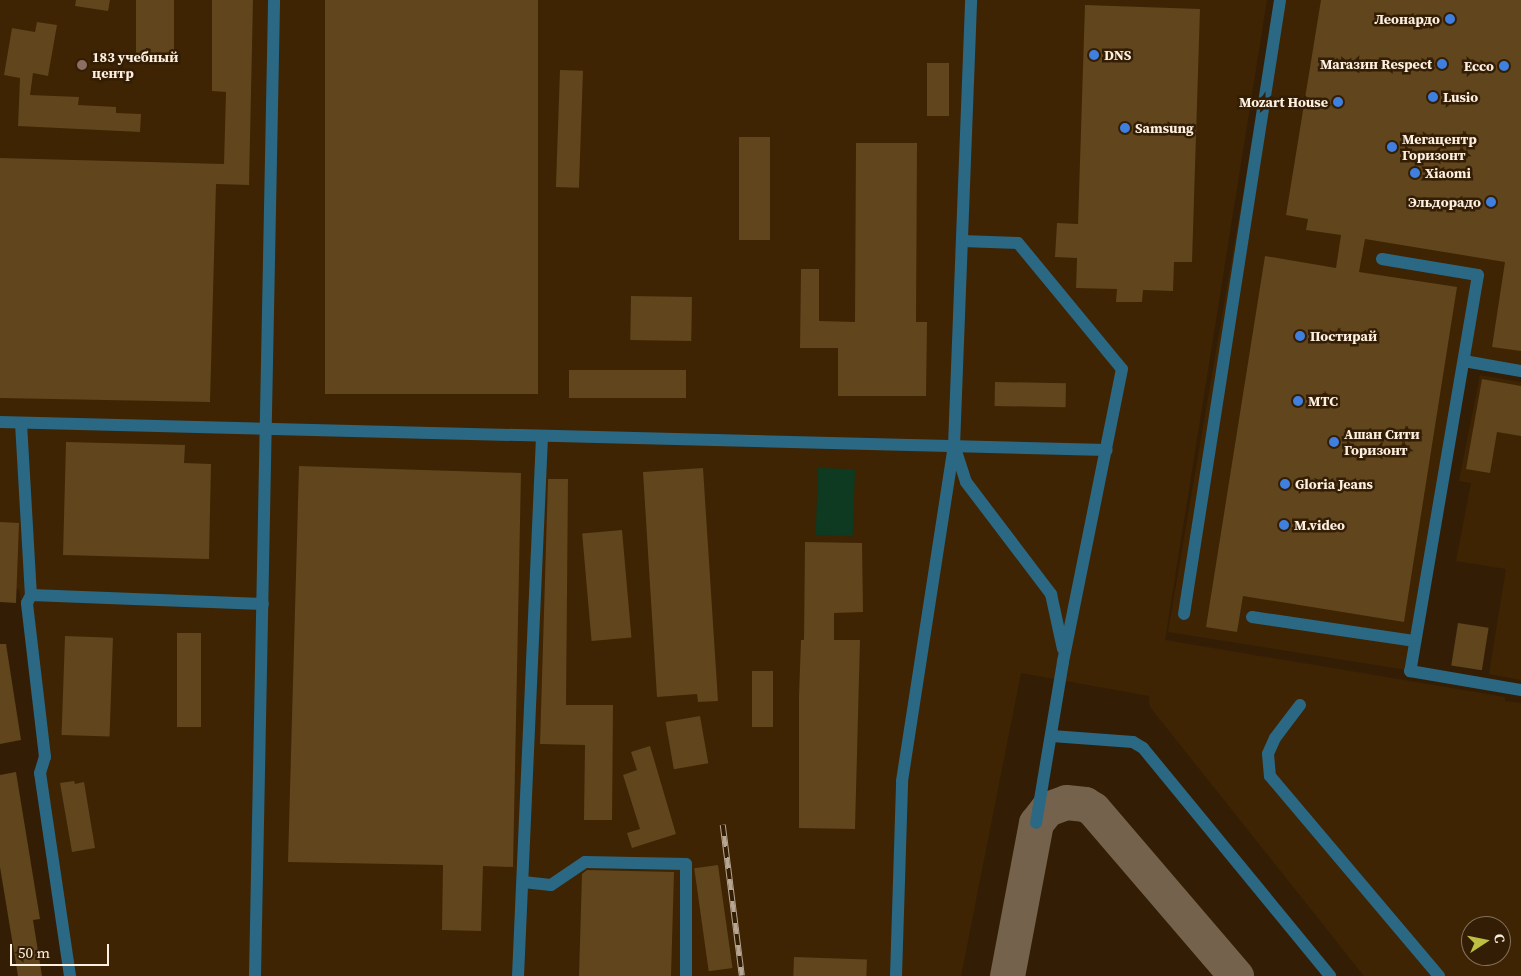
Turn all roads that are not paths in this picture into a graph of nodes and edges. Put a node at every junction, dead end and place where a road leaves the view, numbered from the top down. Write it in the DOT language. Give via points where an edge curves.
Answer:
graph roads {
  1 [pos="274,0"];
  2 [pos="971,0"];
  3 [pos="1280,0"];
  4 [pos="962,241"];
  5 [pos="1382,259"];
  6 [pos="1464,361"];
  7 [pos="1521,371"];
  8 [pos="0,422"];
  9 [pos="22,423"];
  10 [pos="266,430"];
  11 [pos="542,437"];
  12 [pos="954,446"];
  13 [pos="1107,450"];
  14 [pos="31,595"];
  15 [pos="262,604"];
  16 [pos="1184,614"];
  17 [pos="1252,617"];
  18 [pos="1415,641"];
  19 [pos="1063,662"];
  20 [pos="1521,690"];
  21 [pos="1300,705"];
  22 [pos="1052,736"];
  23 [pos="1036,823"];
  24 [pos="523,882"];
  25 [pos="70,976"];
  26 [pos="255,976"];
  27 [pos="518,976"];
  28 [pos="686,976"];
  29 [pos="896,976"];
  30 [pos="1330,976"];
  31 [pos="1439,976"];
  1 -- 10 [label="lane"];
  2 -- 4 [label="lane"];
  3 -- 16 [label="lane"];
  4 -- 12 [label="lane"];
  4 -- 13 [label="lane" via="1018,243 1122,369"];
  5 -- 6 [label="lane" via="1478,275"];
  6 -- 7 [label="lane"];
  6 -- 18 [label="lane"];
  8 -- 9 [label="lane"];
  9 -- 10 [label="lane"];
  9 -- 14 [label="lane"];
  10 -- 11 [label="lane"];
  10 -- 15 [label="lane"];
  11 -- 12 [label="lane"];
  11 -- 24 [label="lane"];
  12 -- 13 [label="lane"];
  12 -- 19 [label="lane" via="966,482 1050,594 1062,639"];
  12 -- 29 [label="lane" via="902,781"];
  13 -- 19 [label="lane"];
  14 -- 15 [label="lane"];
  14 -- 25 [label="lane" via="27,603 45,757 40,773"];
  15 -- 26 [label="lane"];
  17 -- 18 [label="lane"];
  18 -- 20 [label="lane" via="1410,671"];
  19 -- 22 [label="lane"];
  21 -- 31 [label="lane" via="1271,746 1267,765 1270,776"];
  22 -- 23 [label="lane"];
  22 -- 30 [label="lane" via="1133,742 1143,748"];
  24 -- 27 [label="lane"];
  24 -- 28 [label="lane" via="551,885 585,862 686,864"];
}
